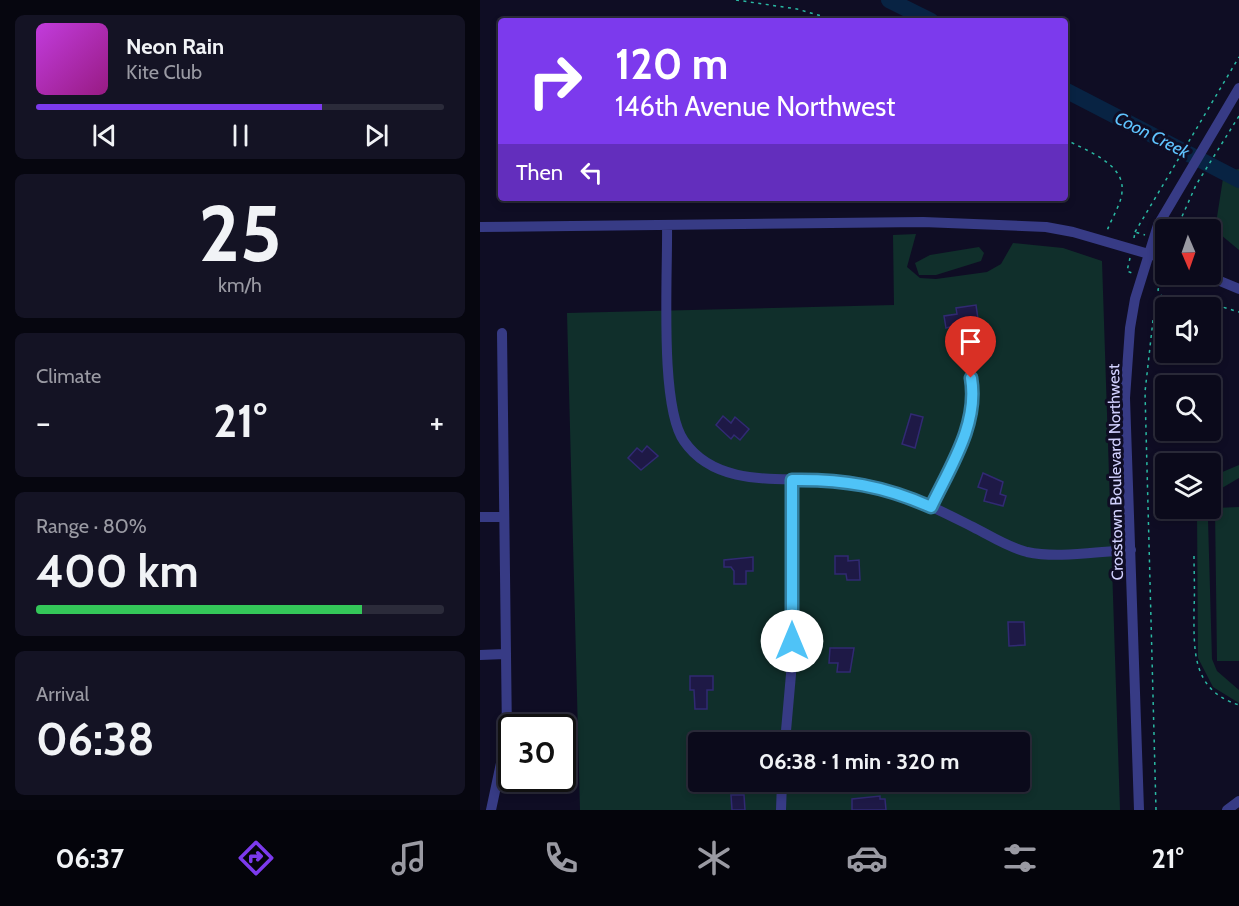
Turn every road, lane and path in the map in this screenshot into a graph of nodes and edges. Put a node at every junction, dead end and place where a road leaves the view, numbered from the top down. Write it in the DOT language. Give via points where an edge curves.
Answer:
graph roads {
  1 [pos="736,0"];
  2 [pos="828,18"];
  3 [pos="1239,57"];
  4 [pos="1239,88"];
  5 [pos="1239,116"];
  6 [pos="1068,141"];
  7 [pos="1181,219"];
  8 [pos="667,225"];
  9 [pos="480,227"];
  10 [pos="1135,232"];
  11 [pos="1102,241"];
  12 [pos="1148,254"];
  13 [pos="1155,258"];
  14 [pos="1221,282"];
  15 [pos="1239,290"];
  16 [pos="1221,307"];
  17 [pos="1239,312"];
  18 [pos="1155,317"];
  19 [pos="502,333"];
  20 [pos="971,378"];
  21 [pos="792,480"];
  22 [pos="931,507"];
  23 [pos="480,517"];
  24 [pos="503,517"];
  25 [pos="1131,550"];
  26 [pos="1194,556"];
  27 [pos="505,654"];
  28 [pos="480,655"];
  29 [pos="1239,705"];
  30 [pos="786,732"];
  31 [pos="782,792"];
  32 [pos="1239,801"];
  33 [pos="491,810"];
  34 [pos="781,810"];
  35 [pos="1139,810"];
  36 [pos="1156,810"];
  37 [pos="1227,810"];
  1 -- 2 [label="path"];
  3 -- 10 [label="path"];
  4 -- 12 [label="street, Crosstown Boulevard Northwest" via="1183,178 1158,225"];
  5 -- 7 [label="path" via="1196,184"];
  6 -- 11 [label="path" via="1119,174 1123,191"];
  8 -- 9 [label="street"];
  8 -- 11 [label="street" via="923,222 1046,227"];
  8 -- 21 [label="street" via="670,397 680,435 696,454 723,470"];
  11 -- 12 [label="street"];
  12 -- 13 [label="street"];
  12 -- 25 [label="street, Crosstown Boulevard Northwest" via="1136,299 1126,365"];
  14 -- 15 [label="street"];
  16 -- 17 [label="path"];
  18 -- 36 [label="path" via="1144,392"];
  19 -- 24 [label="street"];
  20 -- 22 [label="street" via="972,416"];
  21 -- 22 [label="street" via="874,485"];
  21 -- 30 [label="street" via="792,663"];
  22 -- 25 [label="street" via="1026,552"];
  23 -- 24 [label="street"];
  24 -- 27 [label="street"];
  25 -- 35 [label="street, Crosstown Boulevard Northwest"];
  26 -- 29 [label="path" via="1197,668 1211,690"];
  27 -- 28 [label="street"];
  27 -- 33 [label="street" via="507,735"];
  31 -- 34 [label="street"];
  32 -- 37 [label="street"];
}
